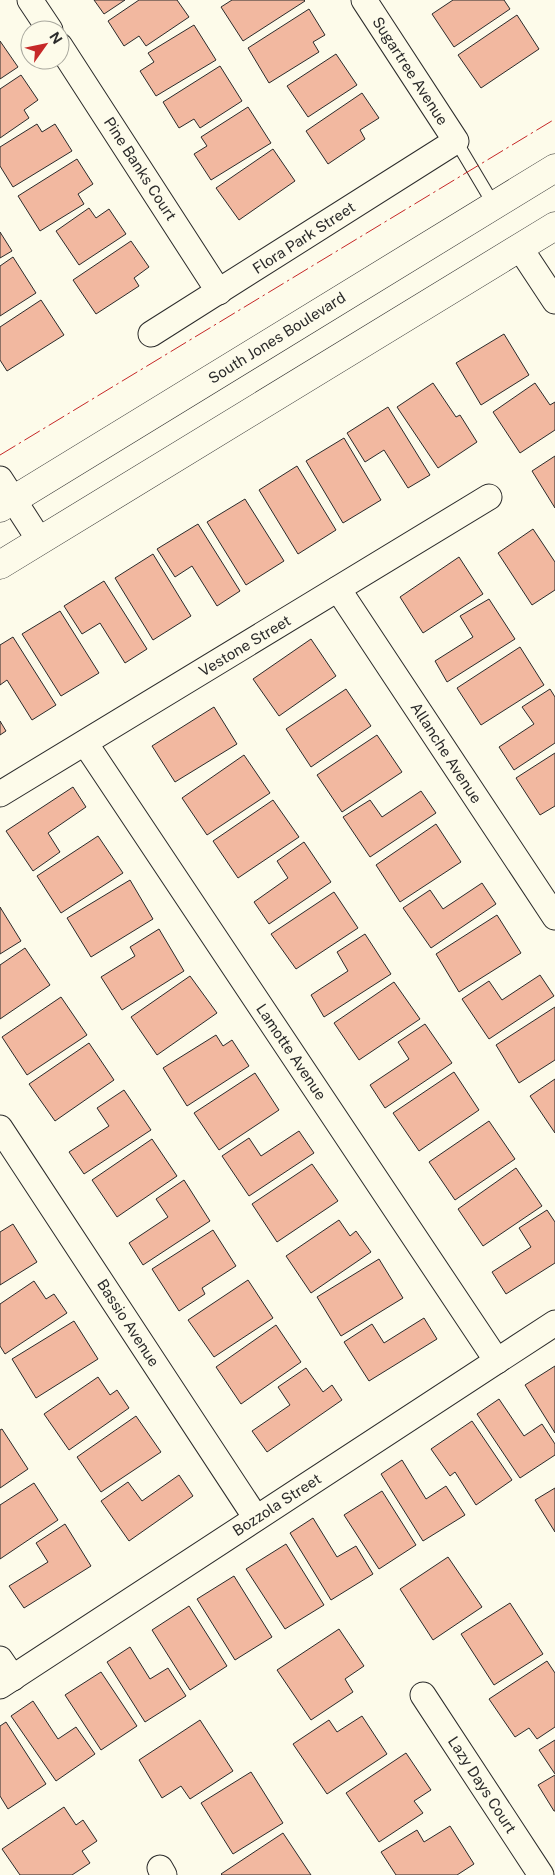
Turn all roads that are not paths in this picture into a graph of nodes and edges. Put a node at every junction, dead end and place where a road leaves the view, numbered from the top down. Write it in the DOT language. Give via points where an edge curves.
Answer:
graph roads {
  1 [pos="30,0"];
  2 [pos="364,0"];
  3 [pos="43,20"];
  4 [pos="70,61"];
  5 [pos="456,141"];
  6 [pos="555,168"];
  7 [pos="494,205"];
  8 [pos="555,226"];
  9 [pos="520,248"];
  10 [pos="219,292"];
  11 [pos="555,301"];
  12 [pos="151,334"];
  13 [pos="5,496"];
  14 [pos="489,497"];
  15 [pos="40,541"];
  16 [pos="0,565"];
  17 [pos="338,589"];
  18 [pos="84,743"];
  19 [pos="0,794"];
  20 [pos="555,917"];
  21 [pos="0,1128"];
  22 [pos="555,1323"];
  23 [pos="497,1362"];
  24 [pos="256,1518"];
  25 [pos="4,1674"];
  26 [pos="423,1695"];
  27 [pos="540,1875"];
  1 -- 3 [label="street"];
  2 -- 5 [label="street, Sugartree Avenue"];
  4 -- 10 [label="street, Pine Banks Court"];
  5 -- 7 [label="lane"];
  5 -- 10 [label="street, Flora Park Street"];
  6 -- 7 [label="street, South Jones Boulevard"];
  7 -- 13 [label="street, South Jones Boulevard"];
  8 -- 9 [label="street"];
  9 -- 11 [label="street"];
  9 -- 15 [label="street"];
  10 -- 12 [label="street, Flora Park Street"];
  13 -- 15 [label="street"];
  14 -- 17 [label="street, Vestone Street"];
  15 -- 16 [label="street"];
  17 -- 18 [label="street, Vestone Street"];
  17 -- 20 [label="street, Allanche Avenue"];
  18 -- 19 [label="street, Vestone Street"];
  18 -- 23 [label="street, Lamotte Avenue"];
  21 -- 24 [label="street, Bassio Avenue"];
  22 -- 23 [label="street, Bozzola Street"];
  23 -- 24 [label="street, Bozzola Street"];
  24 -- 25 [label="street, Bozzola Street"];
  26 -- 27 [label="street, Lazy Days Court"];
}
